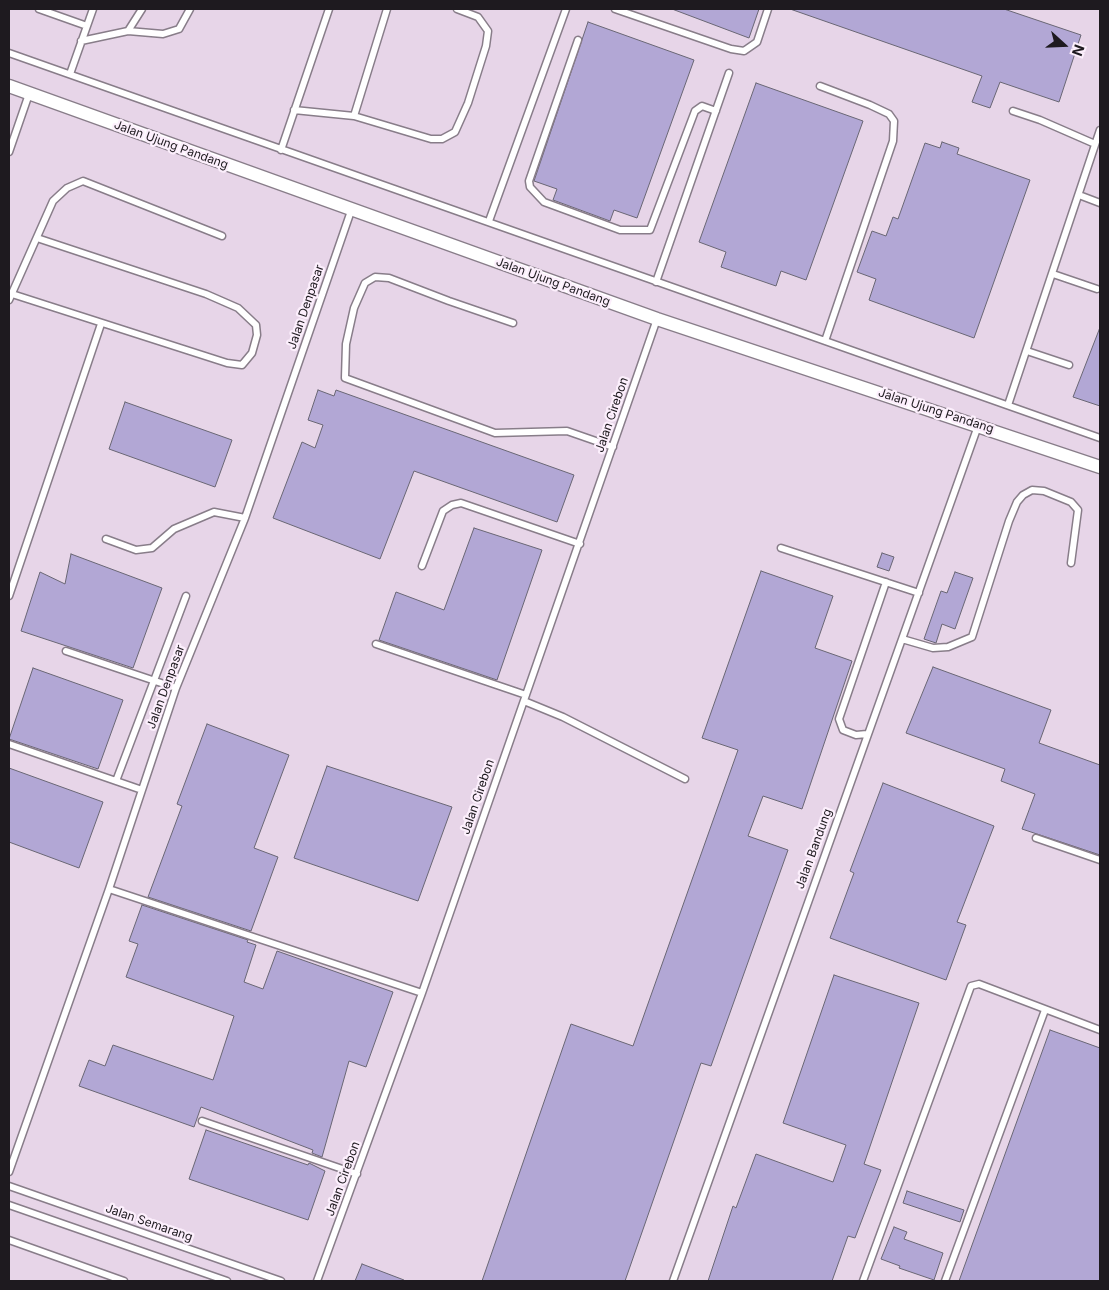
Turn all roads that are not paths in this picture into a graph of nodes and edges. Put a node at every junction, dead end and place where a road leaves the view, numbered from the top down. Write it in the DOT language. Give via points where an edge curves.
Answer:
graph roads {
  1 [pos="39,9"];
  2 [pos="93,9"];
  3 [pos="142,9"];
  4 [pos="190,9"];
  5 [pos="330,9"];
  6 [pos="387,9"];
  7 [pos="457,9"];
  8 [pos="566,9"];
  9 [pos="614,9"];
  10 [pos="768,9"];
  11 [pos="87,26"];
  12 [pos="128,30"];
  13 [pos="578,40"];
  14 [pos="82,41"];
  15 [pos="9,53"];
  16 [pos="729,73"];
  17 [pos="70,74"];
  18 [pos="9,86"];
  19 [pos="820,86"];
  20 [pos="29,94"];
  21 [pos="294,110"];
  22 [pos="716,111"];
  23 [pos="1013,112"];
  24 [pos="354,116"];
  25 [pos="1100,130"];
  26 [pos="1095,144"];
  27 [pos="280,150"];
  28 [pos="9,152"];
  29 [pos="1079,195"];
  30 [pos="1100,203"];
  31 [pos="351,211"];
  32 [pos="489,221"];
  33 [pos="222,236"];
  34 [pos="37,238"];
  35 [pos="1053,274"];
  36 [pos="656,282"];
  37 [pos="1097,290"];
  38 [pos="10,297"];
  39 [pos="657,319"];
  40 [pos="513,323"];
  41 [pos="101,324"];
  42 [pos="825,341"];
  43 [pos="1027,351"];
  44 [pos="1069,365"];
  45 [pos="1008,406"];
  46 [pos="978,425"];
  47 [pos="1100,438"];
  48 [pos="613,448"];
  49 [pos="1100,467"];
  50 [pos="245,518"];
  51 [pos="106,539"];
  52 [pos="580,544"];
  53 [pos="781,548"];
  54 [pos="1071,563"];
  55 [pos="422,566"];
  56 [pos="886,582"];
  57 [pos="919,593"];
  58 [pos="9,596"];
  59 [pos="186,596"];
  60 [pos="902,639"];
  61 [pos="376,644"];
  62 [pos="66,651"];
  63 [pos="154,682"];
  64 [pos="176,688"];
  65 [pos="525,698"];
  66 [pos="867,734"];
  67 [pos="9,744"];
  68 [pos="685,779"];
  69 [pos="116,781"];
  70 [pos="142,790"];
  71 [pos="1036,838"];
  72 [pos="1100,860"];
  73 [pos="109,889"];
  74 [pos="422,993"];
  75 [pos="1045,1010"];
  76 [pos="1100,1030"];
  77 [pos="202,1121"];
  78 [pos="9,1172"];
  79 [pos="357,1174"];
  80 [pos="9,1186"];
  81 [pos="9,1205"];
  82 [pos="9,1240"];
  83 [pos="124,1281"];
  84 [pos="227,1281"];
  85 [pos="282,1281"];
  86 [pos="317,1281"];
  87 [pos="673,1281"];
  88 [pos="863,1281"];
  89 [pos="945,1281"];
  1 -- 11 [label="lane"];
  2 -- 11 [label="lane"];
  3 -- 12 [label="lane"];
  4 -- 12 [label="lane" via="179,30 163,34"];
  5 -- 21 [label="lane"];
  6 -- 24 [label="lane"];
  7 -- 24 [label="lane" via="478,17 488,31 466,110 455,132 442,139 431,139"];
  8 -- 32 [label="lane"];
  9 -- 10 [label="lane" via="744,51 758,42"];
  11 -- 14 [label="lane"];
  12 -- 14 [label="lane"];
  13 -- 22 [label="lane" via="529,181 530,187 546,203 620,230 650,230 696,109 702,106"];
  14 -- 17 [label="lane"];
  15 -- 17 [label="lane"];
  16 -- 22 [label="lane"];
  17 -- 27 [label="lane"];
  18 -- 20 [label="street, Jalan Ujung Pandang"];
  19 -- 42 [label="lane" via="890,114 894,121 893,141"];
  20 -- 28 [label="lane"];
  20 -- 31 [label="street, Jalan Ujung Pandang"];
  21 -- 24 [label="lane"];
  21 -- 27 [label="lane"];
  22 -- 36 [label="lane"];
  23 -- 26 [label="lane"];
  25 -- 26 [label="lane"];
  26 -- 29 [label="lane"];
  27 -- 32 [label="lane"];
  29 -- 30 [label="lane"];
  29 -- 35 [label="lane"];
  31 -- 39 [label="street, Jalan Ujung Pandang"];
  31 -- 50 [label="lane, Jalan Denpasar"];
  32 -- 36 [label="lane"];
  33 -- 34 [label="lane" via="83,181 67,188 54,200"];
  34 -- 38 [label="lane"];
  34 -- 41 [label="lane" via="206,294 238,308 256,325 257,335 252,353 242,364 227,363"];
  35 -- 37 [label="lane"];
  35 -- 43 [label="lane"];
  36 -- 42 [label="lane"];
  38 -- 41 [label="lane"];
  39 -- 46 [label="street, Jalan Ujung Pandang"];
  39 -- 48 [label="lane, Jalan Cirebon"];
  40 -- 48 [label="lane" via="389,278 375,277 365,283 354,308 346,344 345,378 495,433 567,431"];
  41 -- 58 [label="lane"];
  42 -- 45 [label="lane"];
  43 -- 44 [label="lane"];
  43 -- 45 [label="lane"];
  45 -- 47 [label="lane"];
  46 -- 49 [label="street, Jalan Ujung Pandang"];
  46 -- 57 [label="lane, Jalan Bandung"];
  48 -- 52 [label="lane, Jalan Cirebon"];
  50 -- 51 [label="lane" via="214,512 174,530 152,548 136,550"];
  50 -- 64 [label="lane, Jalan Denpasar"];
  52 -- 55 [label="lane" via="461,503 452,504 443,510"];
  52 -- 65 [label="lane, Jalan Cirebon"];
  53 -- 56 [label="lane"];
  54 -- 60 [label="lane" via="1078,510 1071,502 1044,490 1023,494 1009,521 972,637 948,647 933,648"];
  56 -- 57 [label="lane"];
  56 -- 66 [label="lane" via="839,719 843,730 856,735"];
  57 -- 60 [label="lane, Jalan Bandung"];
  59 -- 63 [label="lane"];
  60 -- 66 [label="lane, Jalan Bandung"];
  61 -- 65 [label="lane"];
  62 -- 63 [label="lane"];
  63 -- 64 [label="lane"];
  63 -- 69 [label="lane"];
  64 -- 70 [label="lane, Jalan Denpasar"];
  65 -- 68 [label="lane"];
  65 -- 74 [label="lane, Jalan Cirebon"];
  66 -- 87 [label="lane, Jalan Bandung"];
  67 -- 69 [label="lane"];
  69 -- 70 [label="lane"];
  70 -- 73 [label="lane, Jalan Denpasar"];
  71 -- 72 [label="lane"];
  73 -- 74 [label="lane"];
  73 -- 78 [label="lane, Jalan Denpasar"];
  74 -- 79 [label="lane, Jalan Cirebon"];
  75 -- 76 [label="lane"];
  75 -- 88 [label="lane" via="979,984 971,986"];
  75 -- 89 [label="lane"];
  77 -- 79 [label="lane"];
  79 -- 86 [label="lane, Jalan Cirebon"];
  80 -- 85 [label="lane, Jalan Semarang"];
  81 -- 84 [label="lane"];
  82 -- 83 [label="lane"];
}
